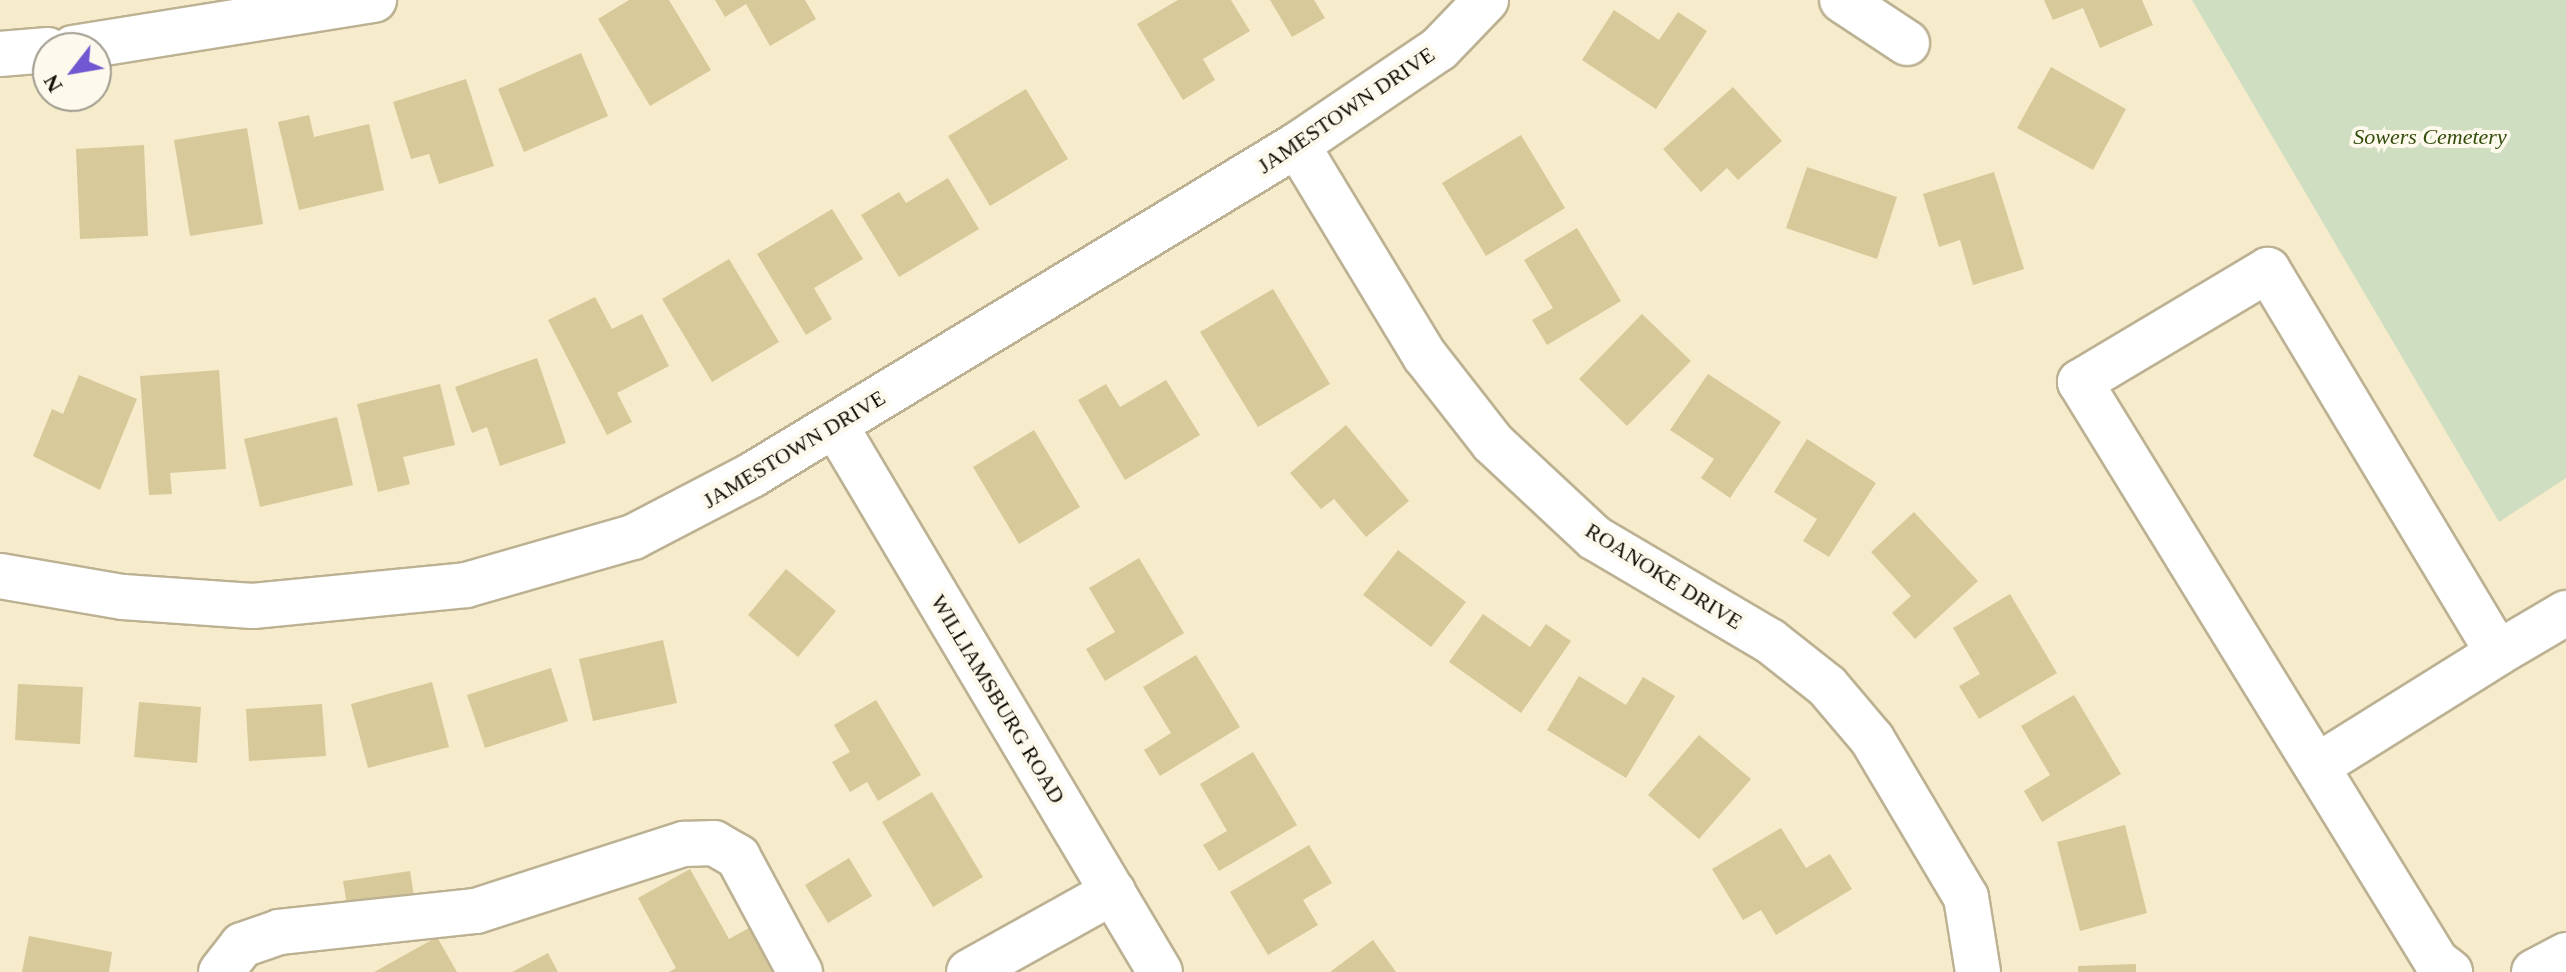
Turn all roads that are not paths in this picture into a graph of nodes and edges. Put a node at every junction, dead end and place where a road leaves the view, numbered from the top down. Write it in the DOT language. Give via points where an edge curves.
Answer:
graph roads {
  1 [pos="374,0"];
  2 [pos="1486,0"];
  3 [pos="1842,0"];
  4 [pos="112,42"];
  5 [pos="1907,43"];
  6 [pos="32,51"];
  7 [pos="0,54"];
  8 [pos="1297,145"];
  9 [pos="835,425"];
  10 [pos="0,576"];
  11 [pos="2566,613"];
  12 [pos="2498,653"];
  13 [pos="2319,765"];
  14 [pos="1113,892"];
  15 [pos="2566,955"];
  16 [pos="221,972"];
  17 [pos="800,972"];
  18 [pos="969,972"];
  19 [pos="1160,972"];
  20 [pos="1978,972"];
  21 [pos="2450,972"];
  22 [pos="2534,972"];
  1 -- 4 [label="street"];
  2 -- 8 [label="street, JAMESTOWN DRIVE" via="1439,49"];
  3 -- 5 [label="street"];
  6 -- 7 [label="street"];
  8 -- 9 [label="street, JAMESTOWN DRIVE"];
  8 -- 20 [label="street, ROANOKE DRIVE" via="1425,356 1493,443 1595,538 1770,641 1827,686 1872,739 1966,897"];
  9 -- 10 [label="street, JAMESTOWN DRIVE" via="633,537 466,585 253,606 123,597"];
  9 -- 14 [label="street, WILLIAMSBURG ROAD"];
  11 -- 12 [label="street"];
  12 -- 13 [label="street"];
  12 -- 13 [label="street" via="2268,270 2080,382"];
  13 -- 21 [label="street" via="2436,961"];
  14 -- 18 [label="street"];
  14 -- 19 [label="street, WILLIAMSBURG ROAD"];
  15 -- 22 [label="street"];
  16 -- 17 [label="street" via="242,945 279,932 476,911 684,844 714,843 738,857"];
}
